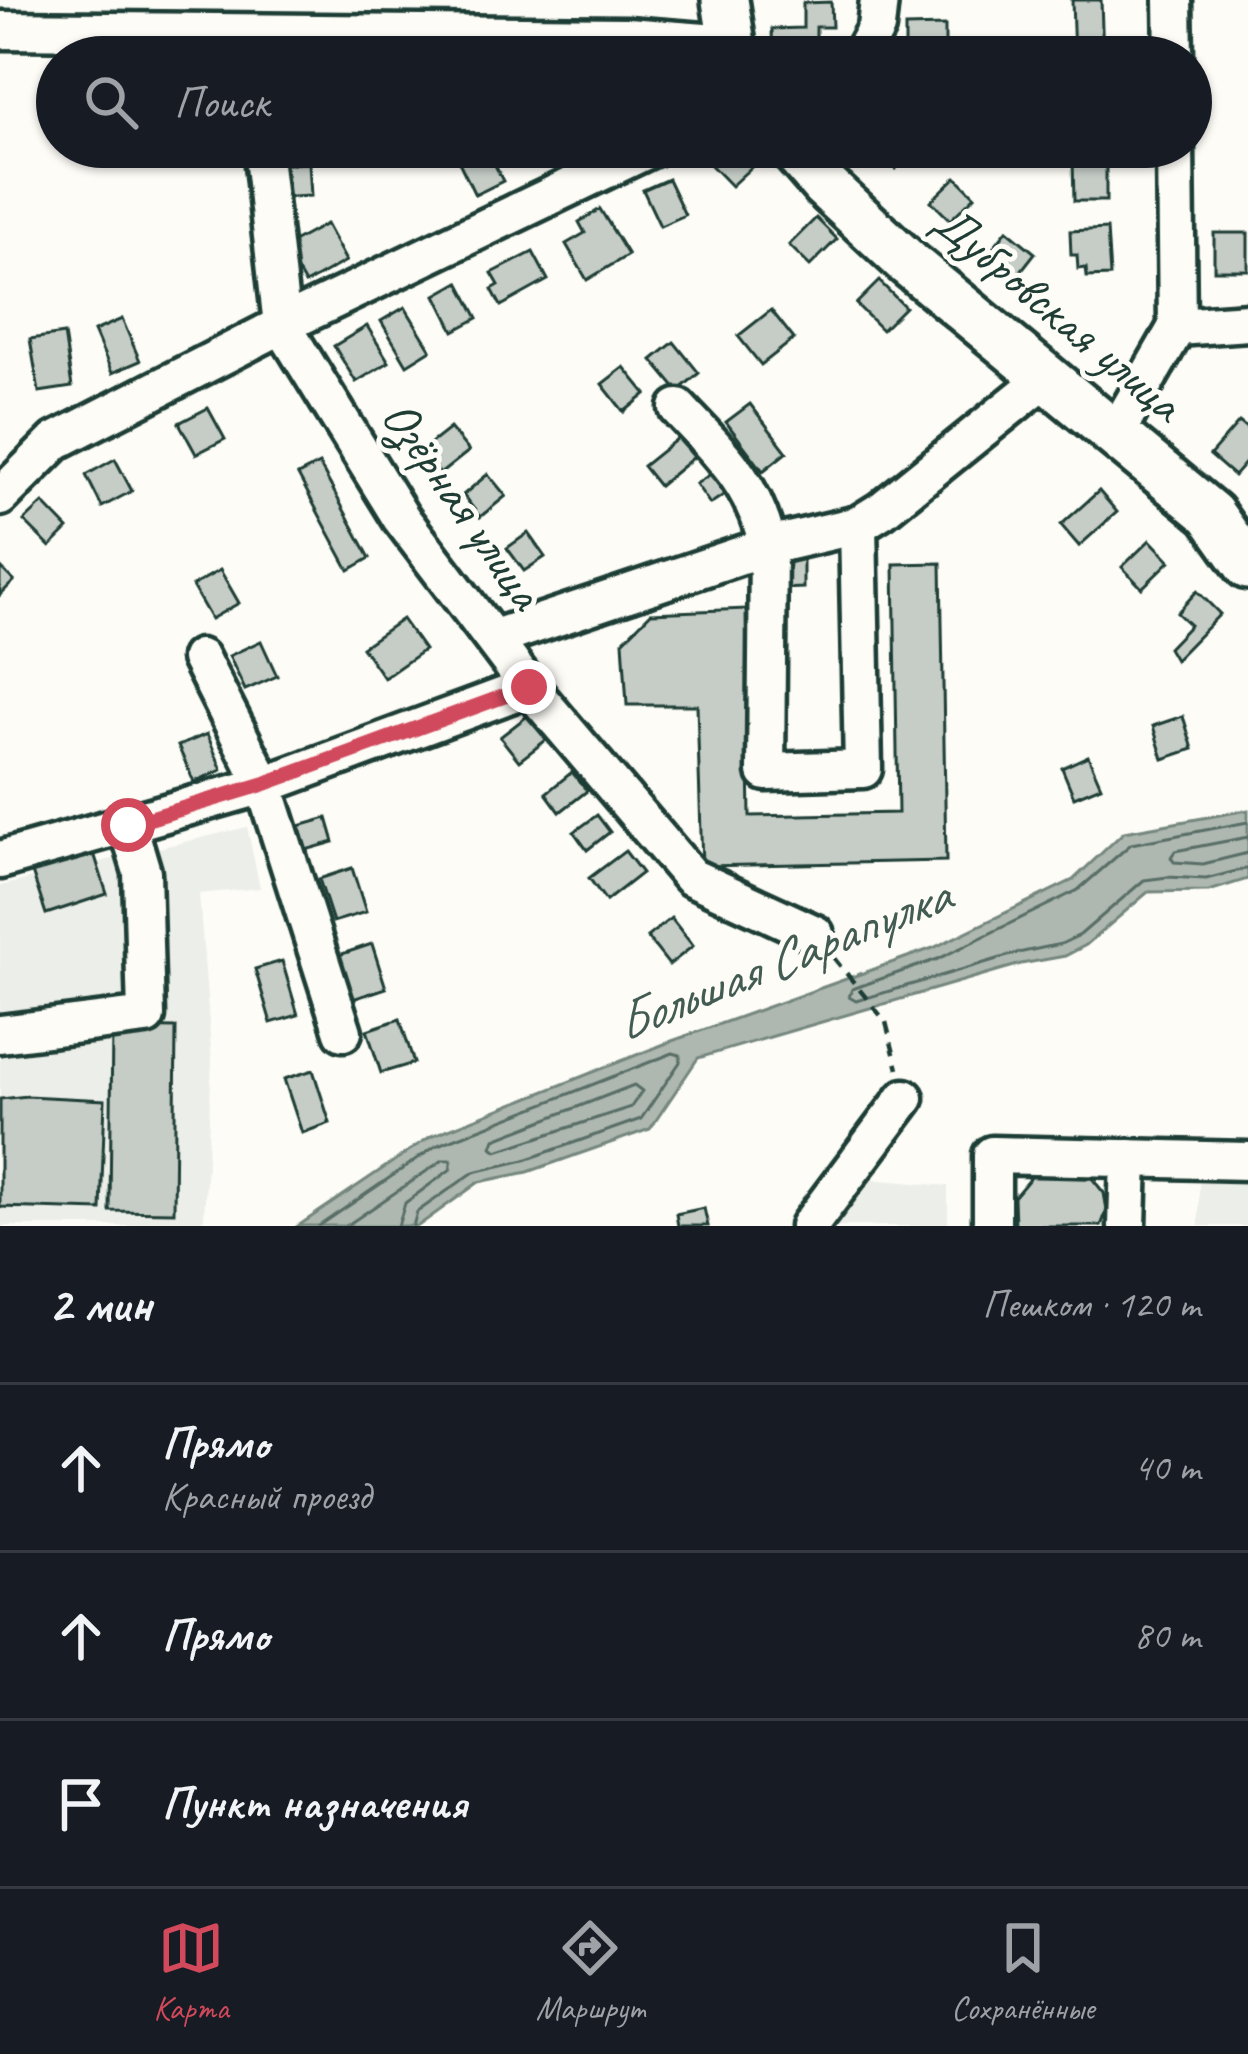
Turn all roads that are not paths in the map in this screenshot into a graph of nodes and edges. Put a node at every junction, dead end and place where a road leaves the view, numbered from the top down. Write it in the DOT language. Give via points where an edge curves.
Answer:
graph roads {
  1 [pos="879,0"];
  2 [pos="1173,0"];
  3 [pos="0,29"];
  4 [pos="730,34"];
  5 [pos="109,36"];
  6 [pos="627,36"];
  7 [pos="872,36"];
  8 [pos="1174,36"];
  9 [pos="264,168"];
  10 [pos="608,168"];
  11 [pos="809,168"];
  12 [pos="1175,168"];
  13 [pos="1248,322"];
  14 [pos="282,325"];
  15 [pos="1177,327"];
  16 [pos="1047,377"];
  17 [pos="678,408"];
  18 [pos="1116,433"];
  19 [pos="0,497"];
  20 [pos="858,525"];
  21 [pos="768,546"];
  22 [pos="1248,566"];
  23 [pos="495,638"];
  24 [pos="200,658"];
  25 [pos="529,687"];
  26 [pos="264,784"];
  27 [pos="128,825"];
  28 [pos="0,860"];
  29 [pos="814,934"];
  30 [pos="343,1032"];
  31 [pos="0,1034"];
  32 [pos="905,1098"];
  33 [pos="1129,1158"];
  34 [pos="1248,1161"];
  35 [pos="809,1226"];
  36 [pos="992,1226"];
  37 [pos="1127,1226"];
  1 -- 7 [label="street"];
  2 -- 8 [label="street"];
  3 -- 5 [label="street"];
  4 -- 6 [label="street"];
  9 -- 14 [label="street, Озёрная улица"];
  10 -- 14 [label="street"];
  11 -- 16 [label="main road, Дубровская улица" via="909,264"];
  12 -- 15 [label="street"];
  13 -- 15 [label="street"];
  14 -- 19 [label="street" via="56,441"];
  14 -- 23 [label="street, Озёрная улица" via="401,518"];
  15 -- 18 [label="street"];
  16 -- 18 [label="main road, Дубровская улица"];
  16 -- 20 [label="street"];
  17 -- 21 [label="street" via="742,476"];
  18 -- 22 [label="main road, Дубровская улица" via="1210,514"];
  20 -- 21 [label="street"];
  20 -- 21 [label="street" via="863,769 766,772"];
  21 -- 23 [label="street"];
  23 -- 25 [label="street, Озёрная улица"];
  24 -- 26 [label="street"];
  25 -- 26 [label="street"];
  25 -- 29 [label="street, Озёрная улица" via="691,877"];
  26 -- 27 [label="street"];
  26 -- 30 [label="street"];
  27 -- 28 [label="street"];
  27 -- 31 [label="street" via="142,872 146,1016"];
  32 -- 35 [label="street"];
  33 -- 34 [label="street"];
  33 -- 36 [label="street" via="992,1155"];
  33 -- 37 [label="street"];
}
